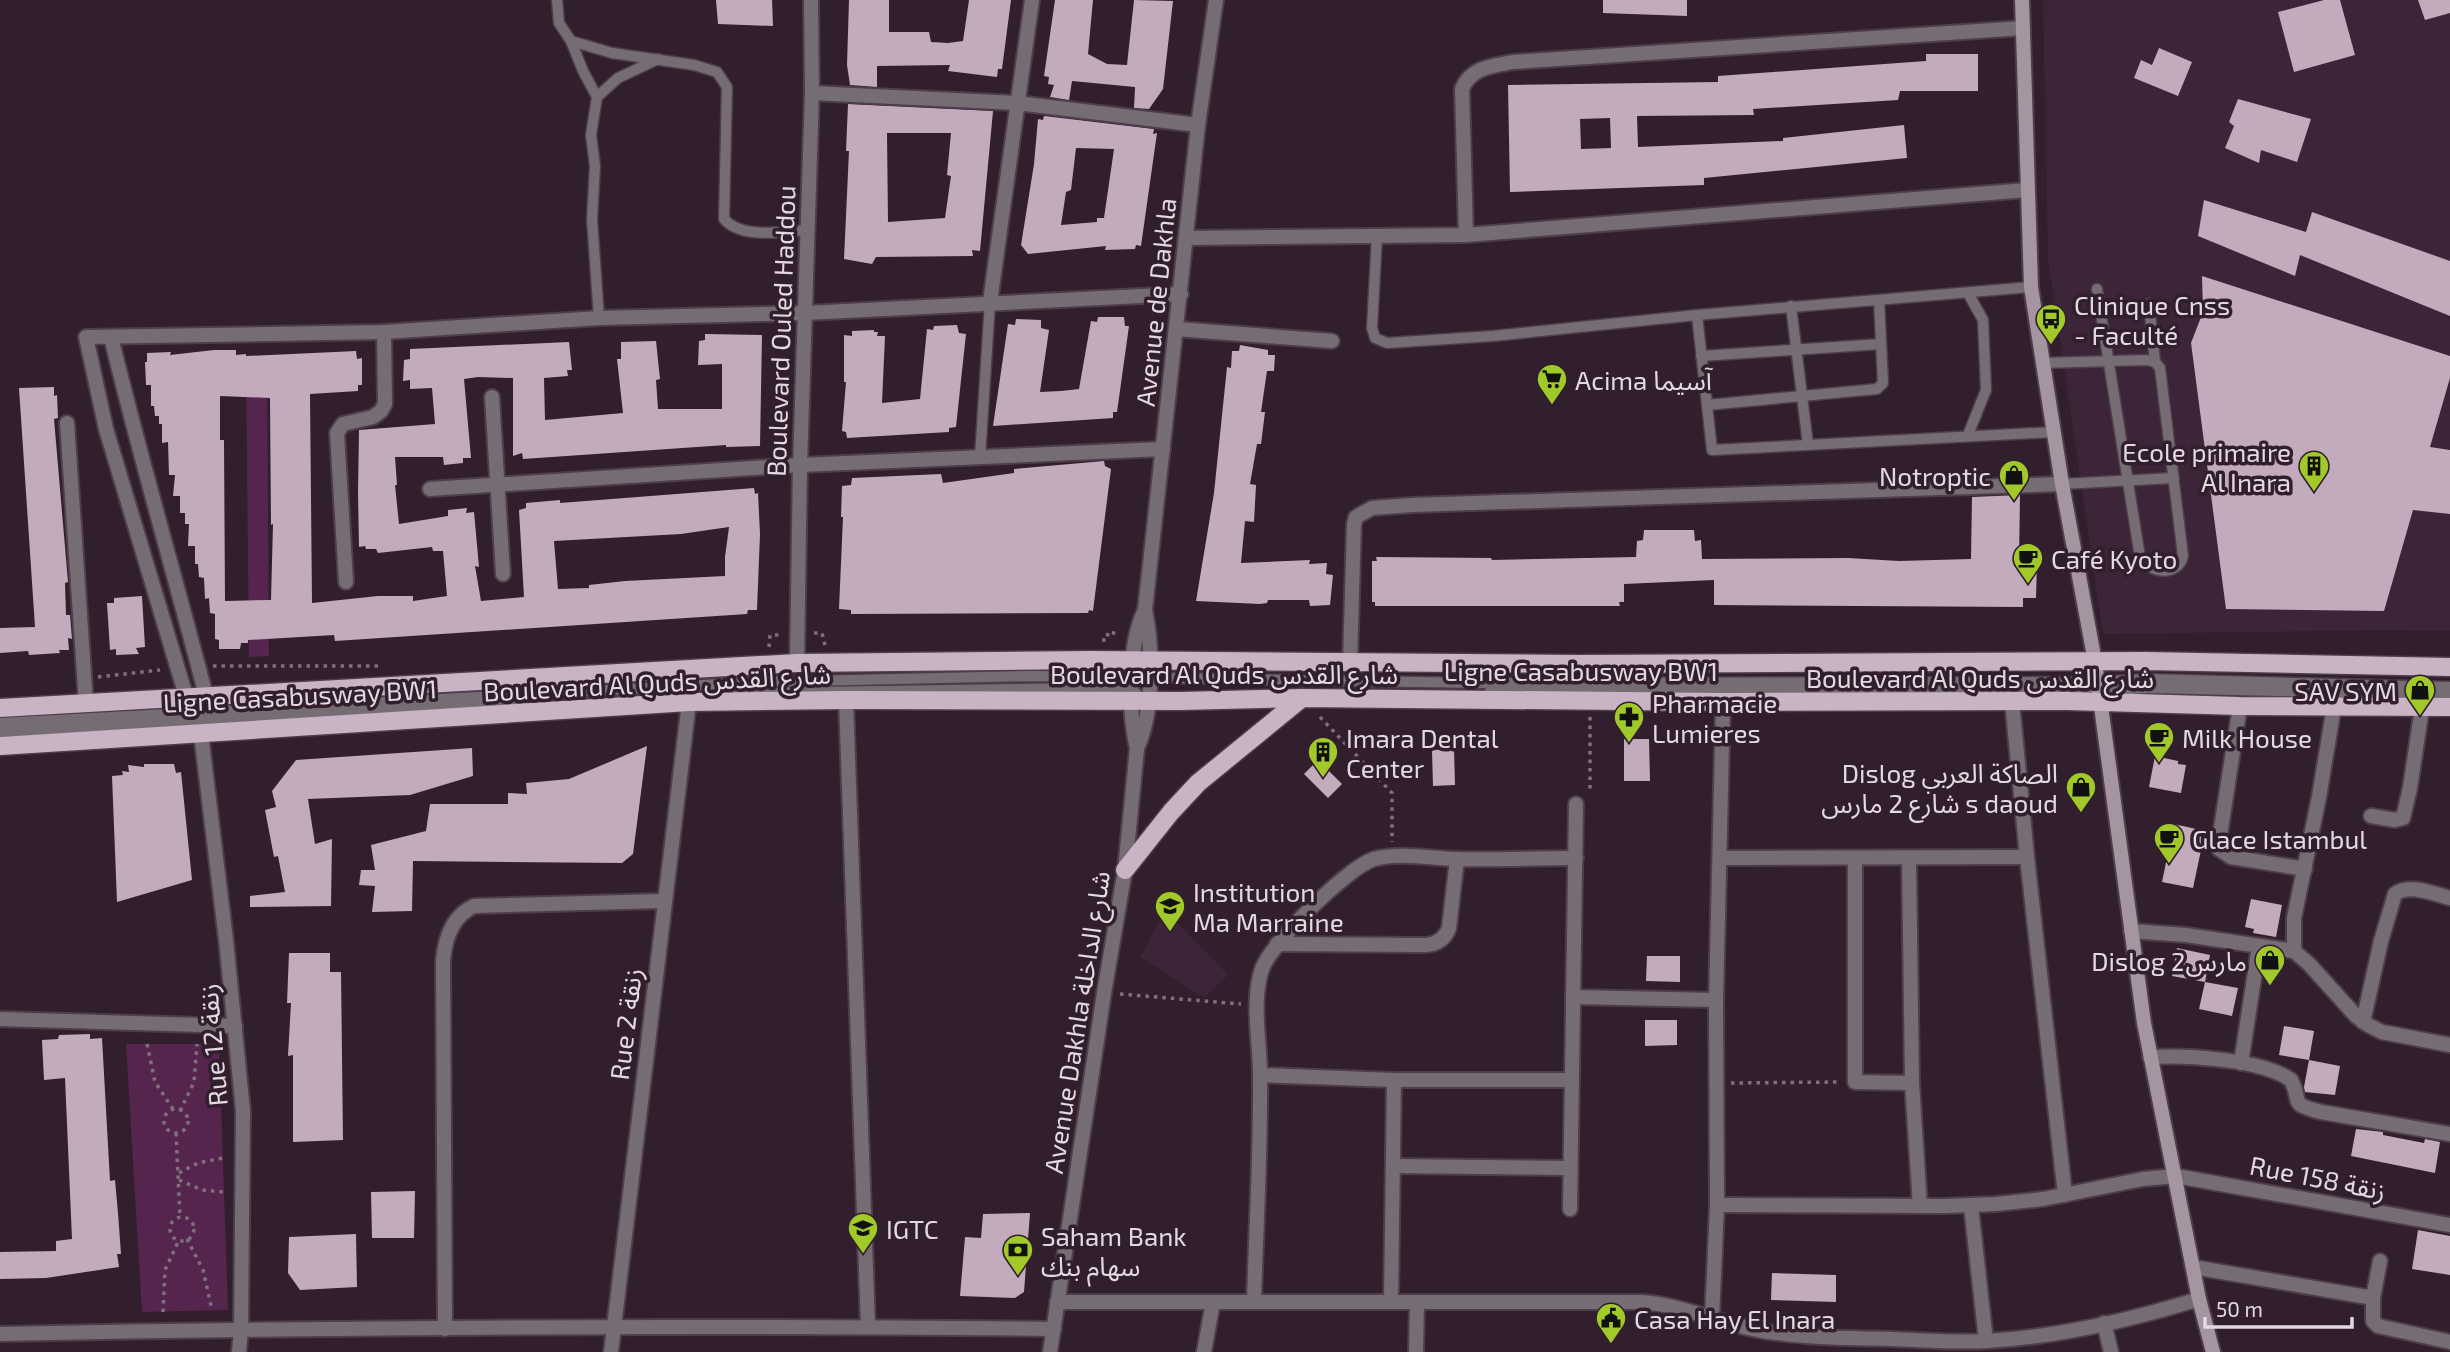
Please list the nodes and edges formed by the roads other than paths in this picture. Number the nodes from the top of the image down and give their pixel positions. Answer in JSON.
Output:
{"nodes":[{"id":1,"x":557,"y":0,"type":"edge"},
{"id":2,"x":811,"y":0,"type":"edge"},
{"id":3,"x":1032,"y":0,"type":"edge"},
{"id":4,"x":1216,"y":0,"type":"edge"},
{"id":5,"x":2022,"y":0,"type":"edge"},
{"id":6,"x":2022,"y":28,"type":"junction"},
{"id":7,"x":571,"y":41,"type":"junction"},
{"id":8,"x":657,"y":59,"type":"junction"},
{"id":9,"x":812,"y":93,"type":"junction"},
{"id":10,"x":597,"y":97,"type":"junction"},
{"id":11,"x":1017,"y":103,"type":"junction"},
{"id":12,"x":1198,"y":125,"type":"junction"},
{"id":13,"x":2027,"y":190,"type":"junction"},
{"id":14,"x":808,"y":230,"type":"junction"},
{"id":15,"x":1466,"y":234,"type":"junction"},
{"id":16,"x":1377,"y":236,"type":"junction"},
{"id":17,"x":1187,"y":238,"type":"junction"},
{"id":18,"x":2031,"y":287,"type":"junction"},
{"id":19,"x":2097,"y":289,"type":"dead end"},
{"id":20,"x":1968,"y":293,"type":"junction"},
{"id":21,"x":1181,"y":294,"type":"junction"},
{"id":22,"x":1879,"y":300,"type":"junction"},
{"id":23,"x":990,"y":302,"type":"junction"},
{"id":24,"x":2149,"y":304,"type":"dead end"},
{"id":25,"x":1791,"y":306,"type":"junction"},
{"id":26,"x":806,"y":313,"type":"junction"},
{"id":27,"x":1697,"y":315,"type":"junction"},
{"id":28,"x":599,"y":318,"type":"junction"},
{"id":29,"x":1177,"y":330,"type":"junction"},
{"id":30,"x":384,"y":332,"type":"junction"},
{"id":31,"x":111,"y":337,"type":"junction"},
{"id":32,"x":1332,"y":341,"type":"dead end"},
{"id":33,"x":1881,"y":344,"type":"junction"},
{"id":34,"x":1795,"y":350,"type":"junction"},
{"id":35,"x":1701,"y":356,"type":"junction"},
{"id":36,"x":2110,"y":362,"type":"junction"},
{"id":37,"x":2155,"y":362,"type":"junction"},
{"id":38,"x":2043,"y":363,"type":"junction"},
{"id":39,"x":1802,"y":396,"type":"junction"},
{"id":40,"x":492,"y":397,"type":"dead end"},
{"id":41,"x":1707,"y":405,"type":"junction"},
{"id":42,"x":66,"y":423,"type":"dead end"},
{"id":43,"x":2054,"y":432,"type":"junction"},
{"id":44,"x":1968,"y":435,"type":"junction"},
{"id":45,"x":1808,"y":445,"type":"junction"},
{"id":46,"x":1163,"y":449,"type":"junction"},
{"id":47,"x":980,"y":457,"type":"junction"},
{"id":48,"x":800,"y":465,"type":"junction"},
{"id":49,"x":2174,"y":478,"type":"junction"},
{"id":50,"x":2128,"y":482,"type":"junction"},
{"id":51,"x":2062,"y":484,"type":"junction"},
{"id":52,"x":498,"y":485,"type":"junction"},
{"id":53,"x":430,"y":489,"type":"dead end"},
{"id":54,"x":503,"y":574,"type":"dead end"},
{"id":55,"x":346,"y":582,"type":"dead end"},
{"id":56,"x":2095,"y":662,"type":"junction"},
{"id":57,"x":797,"y":663,"type":"junction"},
{"id":58,"x":1350,"y":663,"type":"junction"},
{"id":59,"x":2450,"y":667,"type":"edge"},
{"id":60,"x":1141,"y":669,"type":"junction"},
{"id":61,"x":2450,"y":687,"type":"edge"},
{"id":62,"x":2099,"y":692,"type":"junction"},
{"id":63,"x":2450,"y":695,"type":"edge"},
{"id":64,"x":186,"y":696,"type":"junction"},
{"id":65,"x":1140,"y":697,"type":"junction"},
{"id":66,"x":1302,"y":698,"type":"junction"},
{"id":67,"x":846,"y":700,"type":"junction"},
{"id":68,"x":2012,"y":701,"type":"junction"},
{"id":69,"x":689,"y":702,"type":"junction"},
{"id":70,"x":1723,"y":702,"type":"junction"},
{"id":71,"x":86,"y":703,"type":"junction"},
{"id":72,"x":2240,"y":706,"type":"junction"},
{"id":73,"x":2334,"y":707,"type":"junction"},
{"id":74,"x":2450,"y":707,"type":"edge"},
{"id":75,"x":0,"y":708,"type":"edge"},
{"id":76,"x":2422,"y":708,"type":"junction"},
{"id":77,"x":201,"y":717,"type":"junction"},
{"id":78,"x":0,"y":723,"type":"edge"},
{"id":79,"x":0,"y":732,"type":"edge"},
{"id":80,"x":0,"y":746,"type":"edge"},
{"id":81,"x":1576,"y":804,"type":"road end"},
{"id":82,"x":2371,"y":816,"type":"dead end"},
{"id":83,"x":2026,"y":857,"type":"junction"},
{"id":84,"x":1576,"y":858,"type":"junction"},
{"id":85,"x":1721,"y":858,"type":"junction"},
{"id":86,"x":1856,"y":858,"type":"junction"},
{"id":87,"x":1909,"y":858,"type":"junction"},
{"id":88,"x":1457,"y":859,"type":"junction"},
{"id":89,"x":2305,"y":869,"type":"junction"},
{"id":90,"x":1125,"y":870,"type":"junction"},
{"id":91,"x":2450,"y":898,"type":"edge"},
{"id":92,"x":664,"y":901,"type":"junction"},
{"id":93,"x":2131,"y":931,"type":"junction"},
{"id":94,"x":1278,"y":944,"type":"junction"},
{"id":95,"x":2259,"y":946,"type":"junction"},
{"id":96,"x":2294,"y":951,"type":"junction"},
{"id":97,"x":1573,"y":997,"type":"junction"},
{"id":98,"x":1716,"y":1000,"type":"junction"},
{"id":99,"x":0,"y":1019,"type":"edge"},
{"id":100,"x":2363,"y":1022,"type":"junction"},
{"id":101,"x":235,"y":1026,"type":"junction"},
{"id":102,"x":2450,"y":1045,"type":"edge"},
{"id":103,"x":2150,"y":1056,"type":"junction"},
{"id":104,"x":2241,"y":1063,"type":"junction"},
{"id":105,"x":1260,"y":1075,"type":"junction"},
{"id":106,"x":1394,"y":1080,"type":"junction"},
{"id":107,"x":1571,"y":1080,"type":"junction"},
{"id":108,"x":1912,"y":1083,"type":"junction"},
{"id":109,"x":2450,"y":1134,"type":"edge"},
{"id":110,"x":1393,"y":1166,"type":"junction"},
{"id":111,"x":1570,"y":1168,"type":"junction"},
{"id":112,"x":2176,"y":1176,"type":"junction"},
{"id":113,"x":2065,"y":1195,"type":"junction"},
{"id":114,"x":1717,"y":1205,"type":"junction"},
{"id":115,"x":1920,"y":1206,"type":"junction"},
{"id":116,"x":1971,"y":1206,"type":"junction"},
{"id":117,"x":1570,"y":1209,"type":"dead end"},
{"id":118,"x":2450,"y":1226,"type":"edge"},
{"id":119,"x":2379,"y":1261,"type":"dead end"},
{"id":120,"x":2193,"y":1266,"type":"junction"},
{"id":121,"x":2199,"y":1298,"type":"junction"},
{"id":122,"x":2373,"y":1298,"type":"junction"},
{"id":123,"x":1391,"y":1301,"type":"junction"},
{"id":124,"x":1057,"y":1302,"type":"junction"},
{"id":125,"x":1213,"y":1302,"type":"junction"},
{"id":126,"x":1254,"y":1302,"type":"junction"},
{"id":127,"x":1417,"y":1302,"type":"junction"},
{"id":128,"x":1712,"y":1318,"type":"junction"},
{"id":129,"x":2104,"y":1323,"type":"junction"},
{"id":130,"x":868,"y":1327,"type":"junction"},
{"id":131,"x":241,"y":1329,"type":"junction"},
{"id":132,"x":444,"y":1329,"type":"junction"},
{"id":133,"x":614,"y":1329,"type":"junction"},
{"id":134,"x":1054,"y":1329,"type":"junction"},
{"id":135,"x":0,"y":1334,"type":"edge"},
{"id":136,"x":1986,"y":1341,"type":"junction"},
{"id":137,"x":2450,"y":1342,"type":"edge"},
{"id":138,"x":1850,"y":1345,"type":"edge"},
{"id":139,"x":1970,"y":1347,"type":"edge"},
{"id":140,"x":239,"y":1352,"type":"edge"},
{"id":141,"x":611,"y":1352,"type":"edge"},
{"id":142,"x":1050,"y":1352,"type":"edge"},
{"id":143,"x":1204,"y":1352,"type":"edge"},
{"id":144,"x":1416,"y":1352,"type":"edge"},
{"id":145,"x":2111,"y":1352,"type":"edge"},
{"id":146,"x":2213,"y":1352,"type":"edge"}],
"edges":[{"from":1,"to":7,"type":"lane"},
{"from":2,"to":9,"type":"street","name":"Boulevard Ouled Haddou"},
{"from":3,"to":11,"type":"street"},
{"from":4,"to":12,"type":"street","name":"Avenue de Dakhla"},
{"from":5,"to":6,"type":"main road"},
{"from":6,"to":13,"type":"main road"},
{"from":6,"to":15,"type":"street"},
{"from":7,"to":8,"type":"lane"},
{"from":7,"to":10,"type":"lane"},
{"from":8,"to":10,"type":"lane"},
{"from":8,"to":14,"type":"lane"},
{"from":9,"to":11,"type":"street"},
{"from":9,"to":14,"type":"street","name":"Boulevard Ouled Haddou"},
{"from":10,"to":28,"type":"lane"},
{"from":11,"to":12,"type":"street"},
{"from":11,"to":23,"type":"street"},
{"from":12,"to":17,"type":"street","name":"Avenue de Dakhla"},
{"from":13,"to":15,"type":"street"},
{"from":13,"to":18,"type":"main road"},
{"from":14,"to":26,"type":"street","name":"Boulevard Ouled Haddou"},
{"from":15,"to":16,"type":"street"},
{"from":16,"to":17,"type":"street"},
{"from":16,"to":27,"type":"lane"},
{"from":17,"to":21,"type":"street","name":"Avenue de Dakhla"},
{"from":18,"to":20,"type":"lane"},
{"from":18,"to":38,"type":"main road"},
{"from":19,"to":36,"type":"lane"},
{"from":20,"to":22,"type":"lane"},
{"from":20,"to":44,"type":"lane"},
{"from":21,"to":23,"type":"street"},
{"from":21,"to":29,"type":"street","name":"Avenue de Dakhla"},
{"from":22,"to":25,"type":"lane"},
{"from":22,"to":33,"type":"lane"},
{"from":23,"to":26,"type":"street"},
{"from":23,"to":47,"type":"lane"},
{"from":24,"to":37,"type":"lane"},
{"from":25,"to":27,"type":"lane"},
{"from":25,"to":34,"type":"lane"},
{"from":26,"to":28,"type":"street"},
{"from":26,"to":48,"type":"street","name":"Boulevard Ouled Haddou"},
{"from":27,"to":35,"type":"lane"},
{"from":28,"to":30,"type":"street"},
{"from":29,"to":32,"type":"street"},
{"from":29,"to":46,"type":"street","name":"Avenue de Dakhla"},
{"from":30,"to":31,"type":"street"},
{"from":30,"to":55,"type":"street"},
{"from":31,"to":64,"type":"street"},
{"from":31,"to":77,"type":"street","name":"Rue 12 زنقة"},
{"from":33,"to":34,"type":"lane"},
{"from":33,"to":39,"type":"lane"},
{"from":34,"to":35,"type":"lane"},
{"from":34,"to":39,"type":"lane"},
{"from":35,"to":41,"type":"lane"},
{"from":36,"to":37,"type":"lane"},
{"from":36,"to":38,"type":"lane"},
{"from":36,"to":50,"type":"lane"},
{"from":37,"to":49,"type":"lane"},
{"from":38,"to":43,"type":"main road"},
{"from":39,"to":41,"type":"lane"},
{"from":39,"to":45,"type":"lane"},
{"from":40,"to":52,"type":"street"},
{"from":41,"to":45,"type":"lane"},
{"from":42,"to":71,"type":"street"},
{"from":43,"to":44,"type":"lane"},
{"from":43,"to":51,"type":"main road"},
{"from":44,"to":45,"type":"lane"},
{"from":46,"to":47,"type":"street"},
{"from":46,"to":60,"type":"street","name":"Avenue de Dakhla"},
{"from":47,"to":48,"type":"street"},
{"from":48,"to":52,"type":"street"},
{"from":48,"to":57,"type":"street","name":"Boulevard Ouled Haddou"},
{"from":49,"to":50,"type":"lane"},
{"from":49,"to":50,"type":"lane"},
{"from":50,"to":51,"type":"lane"},
{"from":51,"to":56,"type":"main road"},
{"from":51,"to":58,"type":"street"},
{"from":52,"to":53,"type":"street"},
{"from":52,"to":54,"type":"street"},
{"from":56,"to":58,"type":"main road","name":"Boulevard Al Quds شارع القدس"},
{"from":56,"to":59,"type":"main road","name":"Boulevard Al Quds شارع القدس"},
{"from":56,"to":62,"type":"main road"},
{"from":57,"to":60,"type":"main road","name":"Boulevard Al Quds شارع القدس"},
{"from":57,"to":77,"type":"main road","name":"Boulevard Al Quds شارع القدس"},
{"from":58,"to":60,"type":"main road","name":"Boulevard Al Quds شارع القدس"},
{"from":60,"to":62,"type":"lane","name":"Ligne Casabusway BW1"},
{"from":60,"to":65,"type":"street","name":"Avenue de Dakhla"},
{"from":60,"to":77,"type":"lane","name":"Ligne Casabusway BW1"},
{"from":61,"to":62,"type":"lane","name":"Ligne Casabusway BW1"},
{"from":62,"to":63,"type":"lane","name":"Ligne Casabusway BW1"},
{"from":62,"to":65,"type":"lane","name":"Ligne Casabusway BW1"},
{"from":62,"to":68,"type":"main road","name":"Boulevard Al Quds شارع القدس"},
{"from":62,"to":72,"type":"main road","name":"Boulevard Al Quds شارع القدس"},
{"from":62,"to":93,"type":"main road"},
{"from":64,"to":71,"type":"main road","name":"Boulevard Al Quds شارع القدس"},
{"from":64,"to":77,"type":"main road","name":"Boulevard Al Quds شارع القدس"},
{"from":65,"to":66,"type":"main road","name":"Boulevard Al Quds شارع القدس"},
{"from":65,"to":67,"type":"main road","name":"Boulevard Al Quds شارع القدس"},
{"from":65,"to":77,"type":"lane","name":"Ligne Casabusway BW1"},
{"from":65,"to":90,"type":"street","name":"Avenue Dakhla شارع الداخلة"},
{"from":66,"to":70,"type":"main road","name":"Boulevard Al Quds شارع القدس"},
{"from":66,"to":90,"type":"main road"},
{"from":67,"to":69,"type":"main road","name":"Boulevard Al Quds شارع القدس"},
{"from":67,"to":130,"type":"street"},
{"from":68,"to":70,"type":"main road","name":"Boulevard Al Quds شارع القدس"},
{"from":68,"to":83,"type":"street"},
{"from":69,"to":77,"type":"main road","name":"Boulevard Al Quds شارع القدس"},
{"from":69,"to":92,"type":"street","name":"Rue 2 زنقة"},
{"from":70,"to":85,"type":"street"},
{"from":71,"to":75,"type":"main road","name":"Boulevard Al Quds شارع القدس"},
{"from":72,"to":73,"type":"main road","name":"Boulevard Al Quds شارع القدس"},
{"from":72,"to":89,"type":"street"},
{"from":73,"to":76,"type":"main road","name":"Boulevard Al Quds شارع القدس"},
{"from":73,"to":89,"type":"street"},
{"from":74,"to":76,"type":"main road","name":"Boulevard Al Quds شارع القدس"},
{"from":76,"to":82,"type":"street"},
{"from":77,"to":78,"type":"lane","name":"Ligne Casabusway BW1"},
{"from":77,"to":79,"type":"lane","name":"Ligne Casabusway BW1"},
{"from":77,"to":80,"type":"main road","name":"Boulevard Al Quds شارع القدس"},
{"from":77,"to":101,"type":"street","name":"Rue 12 زنقة"},
{"from":81,"to":84,"type":"street"},
{"from":83,"to":87,"type":"street"},
{"from":83,"to":113,"type":"street"},
{"from":84,"to":88,"type":"street"},
{"from":84,"to":97,"type":"street"},
{"from":85,"to":86,"type":"street"},
{"from":85,"to":98,"type":"street"},
{"from":86,"to":87,"type":"street"},
{"from":86,"to":108,"type":"street"},
{"from":87,"to":108,"type":"street"},
{"from":88,"to":94,"type":"street"},
{"from":88,"to":94,"type":"street"},
{"from":89,"to":96,"type":"street"},
{"from":90,"to":124,"type":"street","name":"Avenue Dakhla شارع الداخلة"},
{"from":91,"to":100,"type":"street"},
{"from":92,"to":132,"type":"street"},
{"from":92,"to":133,"type":"street","name":"Rue 2 زنقة"},
{"from":93,"to":95,"type":"street"},
{"from":93,"to":103,"type":"main road"},
{"from":94,"to":105,"type":"street"},
{"from":95,"to":96,"type":"street"},
{"from":95,"to":104,"type":"street"},
{"from":96,"to":100,"type":"street"},
{"from":97,"to":98,"type":"street"},
{"from":97,"to":107,"type":"street"},
{"from":98,"to":114,"type":"street"},
{"from":99,"to":101,"type":"street"},
{"from":100,"to":102,"type":"street"},
{"from":101,"to":131,"type":"street","name":"Rue 12 زنقة"},
{"from":103,"to":104,"type":"street"},
{"from":103,"to":112,"type":"main road"},
{"from":104,"to":109,"type":"street"},
{"from":105,"to":106,"type":"street"},
{"from":105,"to":126,"type":"street"},
{"from":106,"to":107,"type":"street"},
{"from":106,"to":110,"type":"street"},
{"from":107,"to":111,"type":"street"},
{"from":108,"to":115,"type":"street"},
{"from":110,"to":111,"type":"street"},
{"from":110,"to":123,"type":"street"},
{"from":111,"to":117,"type":"street"},
{"from":112,"to":113,"type":"street","name":"Rue 158 زنقة"},
{"from":112,"to":118,"type":"street","name":"Rue 158 زنقة"},
{"from":112,"to":120,"type":"main road"},
{"from":113,"to":116,"type":"street","name":"Rue 158 زنقة"},
{"from":114,"to":115,"type":"street","name":"Rue 158 زنقة"},
{"from":114,"to":128,"type":"street"},
{"from":115,"to":116,"type":"street","name":"Rue 158 زنقة"},
{"from":116,"to":136,"type":"street"},
{"from":119,"to":122,"type":"street"},
{"from":120,"to":121,"type":"main road"},
{"from":120,"to":122,"type":"street"},
{"from":121,"to":129,"type":"street"},
{"from":121,"to":146,"type":"main road"},
{"from":122,"to":137,"type":"street"},
{"from":123,"to":126,"type":"street"},
{"from":123,"to":127,"type":"street"},
{"from":124,"to":125,"type":"street"},
{"from":124,"to":134,"type":"street","name":"Avenue Dakhla شارع الداخلة"},
{"from":125,"to":126,"type":"street"},
{"from":125,"to":143,"type":"street"},
{"from":127,"to":128,"type":"street"},
{"from":127,"to":144,"type":"street"},
{"from":128,"to":138,"type":"street"},
{"from":129,"to":136,"type":"street"},
{"from":129,"to":145,"type":"street"},
{"from":130,"to":133,"type":"street"},
{"from":130,"to":134,"type":"street"},
{"from":131,"to":132,"type":"street"},
{"from":131,"to":135,"type":"street"},
{"from":131,"to":140,"type":"street","name":"Rue 12 زنقة"},
{"from":132,"to":133,"type":"street"},
{"from":133,"to":141,"type":"street","name":"Rue 2 زنقة"},
{"from":134,"to":142,"type":"street","name":"Avenue Dakhla شارع الداخلة"},
{"from":136,"to":139,"type":"street"},
{"from":138,"to":139,"type":"street"}]}
